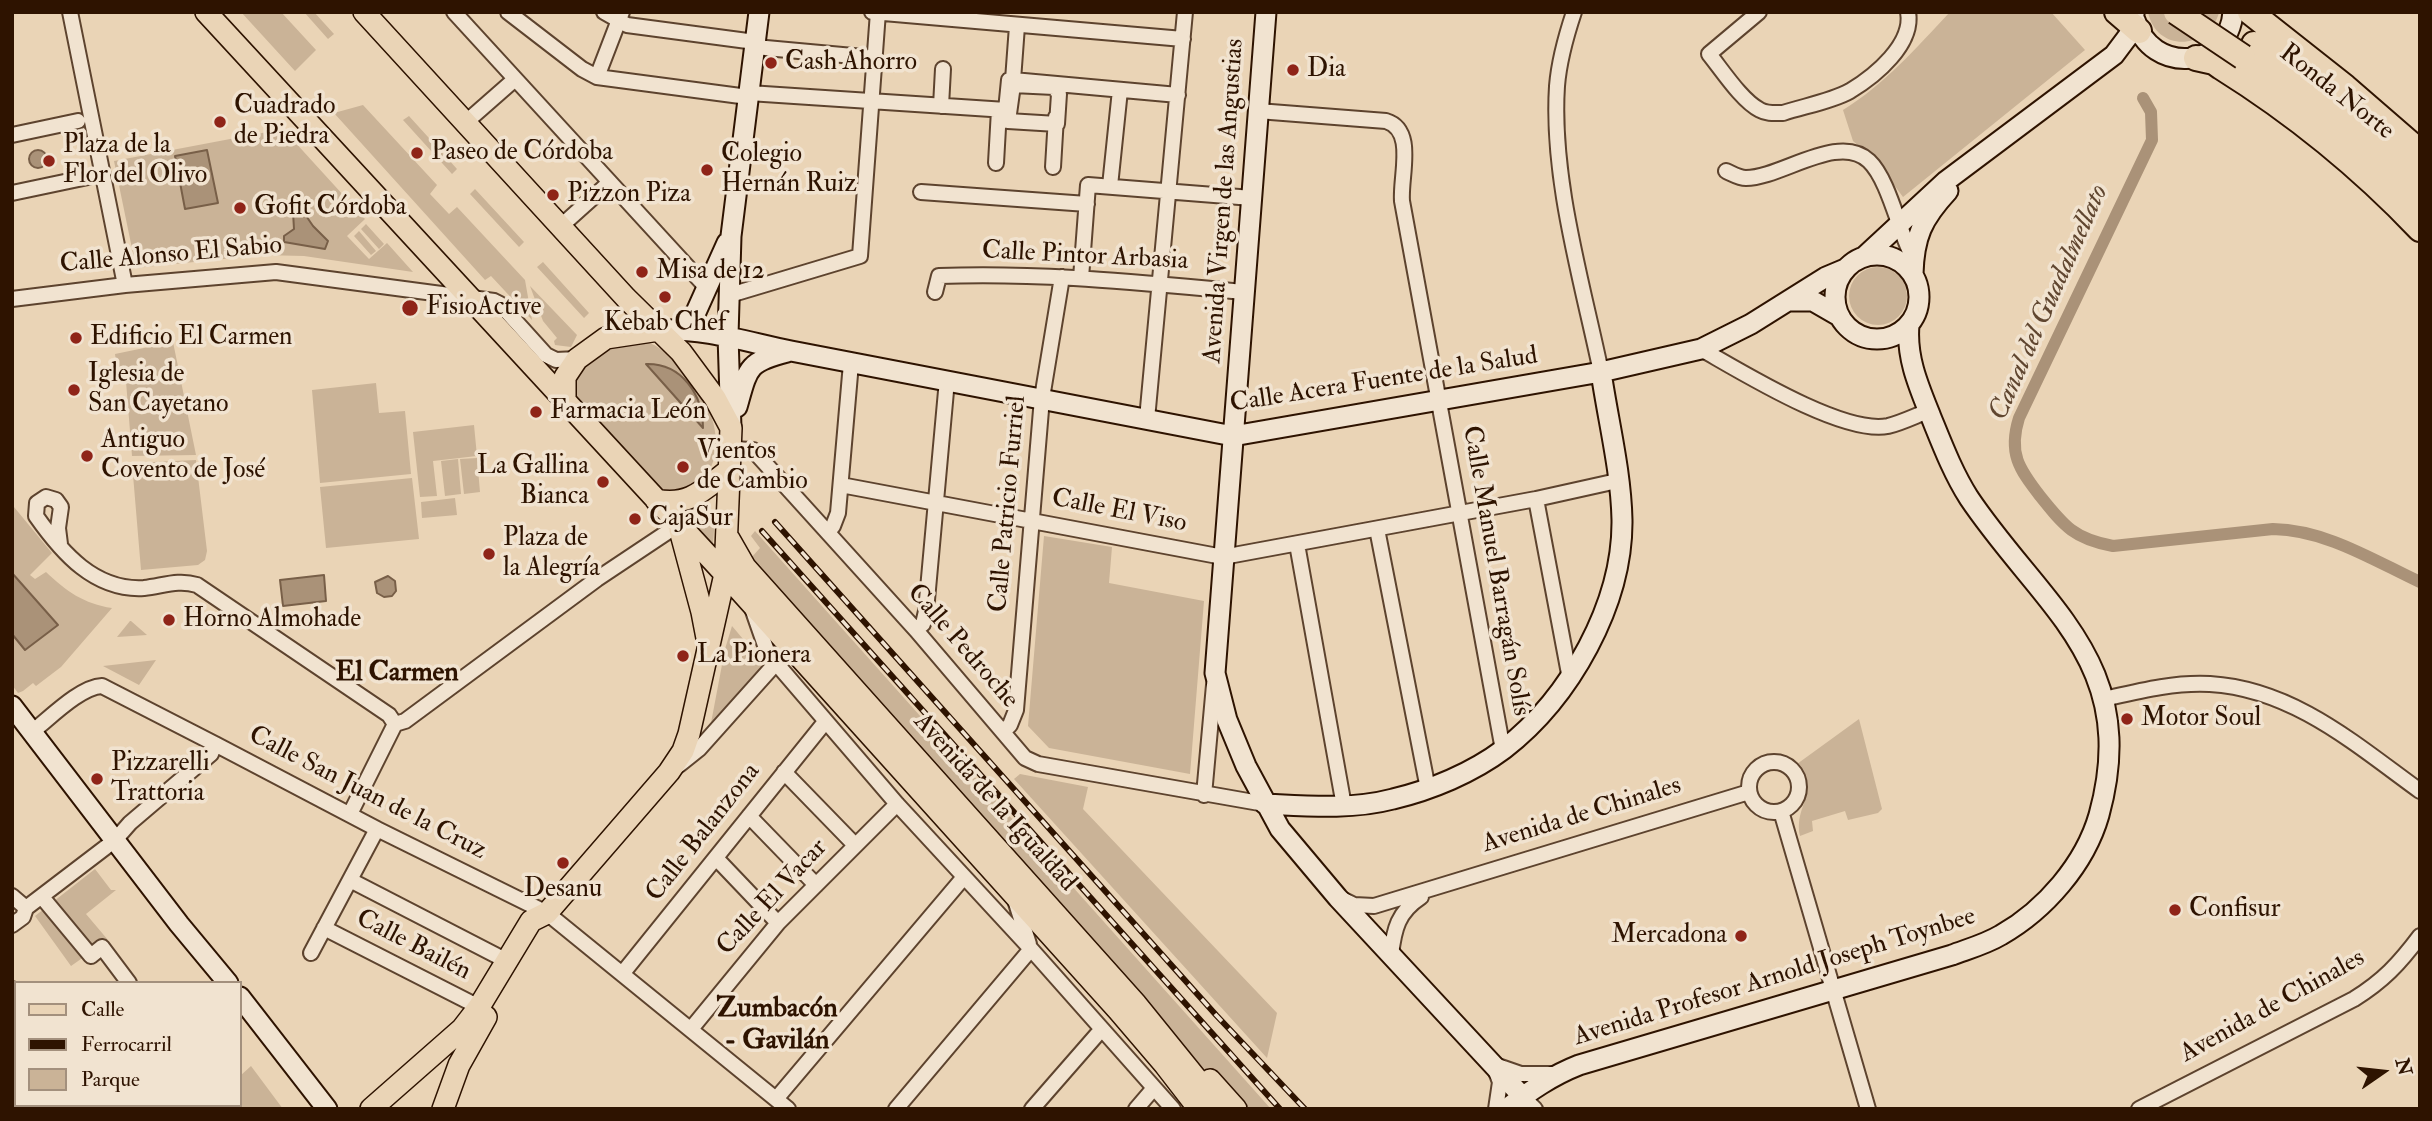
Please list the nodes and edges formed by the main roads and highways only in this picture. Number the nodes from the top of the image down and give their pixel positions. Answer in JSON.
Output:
{"nodes":[{"id":1,"x":206,"y":12,"type":"edge"},
{"id":2,"x":759,"y":12,"type":"edge"},
{"id":3,"x":1266,"y":12,"type":"edge"},
{"id":4,"x":2176,"y":12,"type":"edge"},
{"id":5,"x":2233,"y":12,"type":"edge"},
{"id":6,"x":2250,"y":12,"type":"edge"},
{"id":7,"x":371,"y":15,"type":"edge"},
{"id":8,"x":2131,"y":19,"type":"edge"},
{"id":9,"x":2248,"y":50,"type":"junction"},
{"id":10,"x":2157,"y":51,"type":"junction"},
{"id":11,"x":2196,"y":58,"type":"junction"},
{"id":12,"x":2105,"y":62,"type":"junction"},
{"id":13,"x":2420,"y":152,"type":"edge"},
{"id":14,"x":1980,"y":156,"type":"junction"},
{"id":15,"x":2420,"y":176,"type":"edge"},
{"id":16,"x":2420,"y":202,"type":"edge"},
{"id":17,"x":2420,"y":229,"type":"edge"},
{"id":18,"x":731,"y":236,"type":"junction"},
{"id":19,"x":1865,"y":256,"type":"junction"},
{"id":20,"x":1913,"y":266,"type":"junction"},
{"id":21,"x":1845,"y":269,"type":"junction"},
{"id":22,"x":1790,"y":301,"type":"junction"},
{"id":23,"x":1839,"y":317,"type":"junction"},
{"id":24,"x":1909,"y":325,"type":"junction"},
{"id":25,"x":684,"y":329,"type":"junction"},
{"id":26,"x":659,"y":330,"type":"junction"},
{"id":27,"x":729,"y":336,"type":"junction"},
{"id":28,"x":1879,"y":340,"type":"junction"},
{"id":29,"x":791,"y":351,"type":"junction"},
{"id":30,"x":1601,"y":372,"type":"junction"},
{"id":31,"x":1915,"y":376,"type":"junction"},
{"id":32,"x":565,"y":400,"type":"junction"},
{"id":33,"x":731,"y":428,"type":"junction"},
{"id":34,"x":1233,"y":436,"type":"junction"},
{"id":35,"x":729,"y":460,"type":"junction"},
{"id":36,"x":656,"y":500,"type":"junction"},
{"id":37,"x":678,"y":526,"type":"junction"},
{"id":38,"x":728,"y":537,"type":"junction"},
{"id":39,"x":724,"y":574,"type":"junction"},
{"id":40,"x":708,"y":643,"type":"junction"},
{"id":41,"x":12,"y":706,"type":"edge"},
{"id":42,"x":12,"y":724,"type":"edge"},
{"id":43,"x":1265,"y":804,"type":"junction"},
{"id":44,"x":111,"y":843,"type":"junction"},
{"id":45,"x":547,"y":913,"type":"junction"},
{"id":46,"x":213,"y":981,"type":"edge"},
{"id":47,"x":226,"y":981,"type":"edge"},
{"id":48,"x":242,"y":1000,"type":"edge"},
{"id":49,"x":1136,"y":1004,"type":"junction"},
{"id":50,"x":242,"y":1018,"type":"edge"},
{"id":51,"x":1529,"y":1102,"type":"edge"},
{"id":52,"x":312,"y":1109,"type":"edge"},
{"id":53,"x":327,"y":1109,"type":"edge"},
{"id":54,"x":371,"y":1109,"type":"edge"},
{"id":55,"x":443,"y":1109,"type":"edge"},
{"id":56,"x":1199,"y":1109,"type":"edge"},
{"id":57,"x":1216,"y":1109,"type":"edge"},
{"id":58,"x":1236,"y":1109,"type":"edge"},
{"id":59,"x":1506,"y":1109,"type":"edge"}],
"edges":[{"from":1,"to":32,"type":"main road"},
{"from":2,"to":18,"type":"main road"},
{"from":3,"to":34,"type":"main road","name":"Avenida Virgen de las Angustias"},
{"from":4,"to":9,"type":"highway","name":"Ronda Norte","bridge":true},
{"from":5,"to":11,"type":"main road"},
{"from":6,"to":13,"type":"highway"},
{"from":7,"to":26,"type":"main road"},
{"from":8,"to":10,"type":"main road"},
{"from":8,"to":12,"type":"main road"},
{"from":9,"to":15,"type":"highway","name":"Ronda Norte"},
{"from":9,"to":16,"type":"highway","name":"Ronda Norte"},
{"from":10,"to":11,"type":"main road"},
{"from":10,"to":12,"type":"main road"},
{"from":11,"to":17,"type":"highway"},
{"from":12,"to":14,"type":"main road"},
{"from":14,"to":19,"type":"main road"},
{"from":14,"to":20,"type":"main road"},
{"from":18,"to":25,"type":"main road"},
{"from":18,"to":27,"type":"main road"},
{"from":19,"to":20,"type":"main road"},
{"from":19,"to":21,"type":"main road"},
{"from":20,"to":24,"type":"main road"},
{"from":21,"to":22,"type":"main road","name":"Calle Acera Fuente de la Salud"},
{"from":21,"to":23,"type":"main road"},
{"from":22,"to":23,"type":"main road"},
{"from":22,"to":30,"type":"main road","name":"Calle Acera Fuente de la Salud"},
{"from":23,"to":28,"type":"main road"},
{"from":24,"to":28,"type":"main road"},
{"from":24,"to":31,"type":"main road","name":"Avenida Profesor Arnold Joseph Toynbee"},
{"from":25,"to":26,"type":"main road","name":"Calle Acera Fuente de la Salud"},
{"from":25,"to":27,"type":"main road","name":"Calle Acera Fuente de la Salud"},
{"from":26,"to":32,"type":"main road"},
{"from":26,"to":33,"type":"main road"},
{"from":27,"to":29,"type":"main road","name":"Calle Acera Fuente de la Salud"},
{"from":27,"to":33,"type":"main road"},
{"from":28,"to":31,"type":"main road","name":"Avenida Profesor Arnold Joseph Toynbee"},
{"from":29,"to":33,"type":"main road"},
{"from":29,"to":34,"type":"main road","name":"Calle Acera Fuente de la Salud"},
{"from":30,"to":34,"type":"main road","name":"Calle Acera Fuente de la Salud"},
{"from":30,"to":43,"type":"main road"},
{"from":31,"to":51,"type":"main road","name":"Avenida Profesor Arnold Joseph Toynbee"},
{"from":32,"to":36,"type":"main road"},
{"from":33,"to":35,"type":"main road"},
{"from":34,"to":43,"type":"main road","name":"Avenida Virgen de las Angustias"},
{"from":35,"to":36,"type":"main road"},
{"from":35,"to":38,"type":"main road"},
{"from":36,"to":37,"type":"main road"},
{"from":37,"to":39,"type":"main road","name":"Avenida de la Igualdad"},
{"from":37,"to":40,"type":"main road"},
{"from":38,"to":39,"type":"main road"},
{"from":38,"to":49,"type":"main road","name":"Avenida de la Igualdad"},
{"from":39,"to":40,"type":"main road"},
{"from":39,"to":56,"type":"main road","name":"Avenida de la Igualdad"},
{"from":40,"to":45,"type":"main road"},
{"from":41,"to":44,"type":"main road"},
{"from":42,"to":44,"type":"main road"},
{"from":43,"to":51,"type":"main road","name":"Avenida Virgen de las Angustias"},
{"from":44,"to":46,"type":"main road"},
{"from":44,"to":47,"type":"main road"},
{"from":45,"to":54,"type":"main road"},
{"from":45,"to":55,"type":"main road"},
{"from":48,"to":53,"type":"main road"},
{"from":49,"to":57,"type":"main road","name":"Avenida de la Igualdad"},
{"from":49,"to":58,"type":"main road"},
{"from":50,"to":52,"type":"main road"},
{"from":51,"to":59,"type":"main road","name":"Avenida Profesor Arnold Joseph Toynbee"}]}
